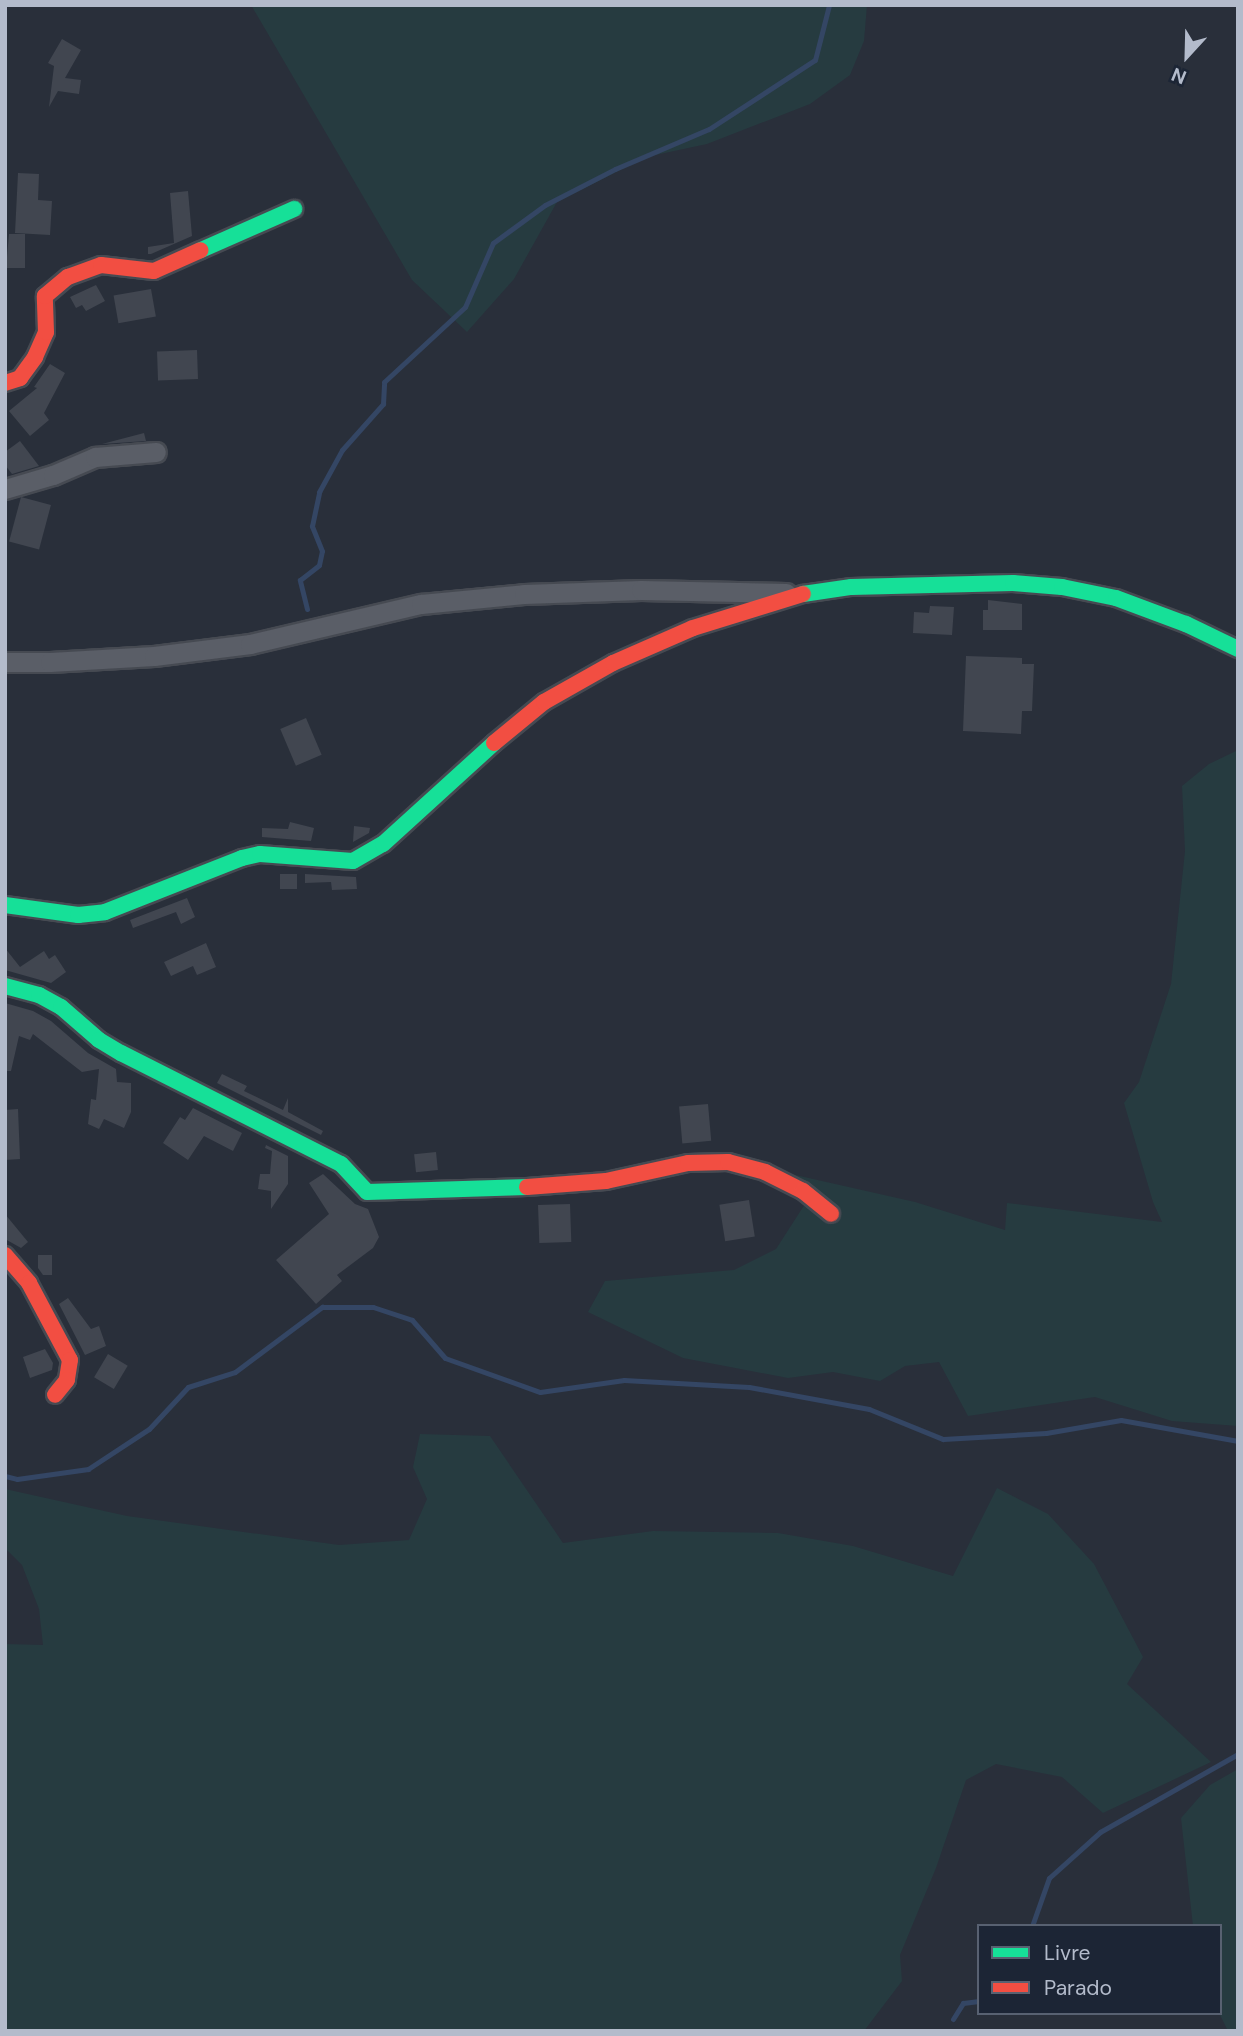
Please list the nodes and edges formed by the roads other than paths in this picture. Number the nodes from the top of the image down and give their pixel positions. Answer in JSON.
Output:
{"nodes":[{"id":1,"x":293,"y":209,"type":"dead end"},
{"id":2,"x":5,"y":383,"type":"edge"},
{"id":3,"x":156,"y":452,"type":"dead end"},
{"id":4,"x":5,"y":489,"type":"edge"},
{"id":5,"x":800,"y":594,"type":"junction"},
{"id":6,"x":1238,"y":649,"type":"edge"},
{"id":7,"x":5,"y":662,"type":"edge"},
{"id":8,"x":5,"y":905,"type":"edge"},
{"id":9,"x":5,"y":986,"type":"edge"},
{"id":10,"x":831,"y":1214,"type":"dead end"},
{"id":11,"x":5,"y":1255,"type":"edge"},
{"id":12,"x":55,"y":1395,"type":"dead end"}],
"edges":[{"from":1,"to":2,"type":"street"},
{"from":3,"to":4,"type":"street"},
{"from":5,"to":6,"type":"street"},
{"from":5,"to":7,"type":"street"},
{"from":5,"to":8,"type":"street"},
{"from":9,"to":10,"type":"street"},
{"from":11,"to":12,"type":"street"}]}
